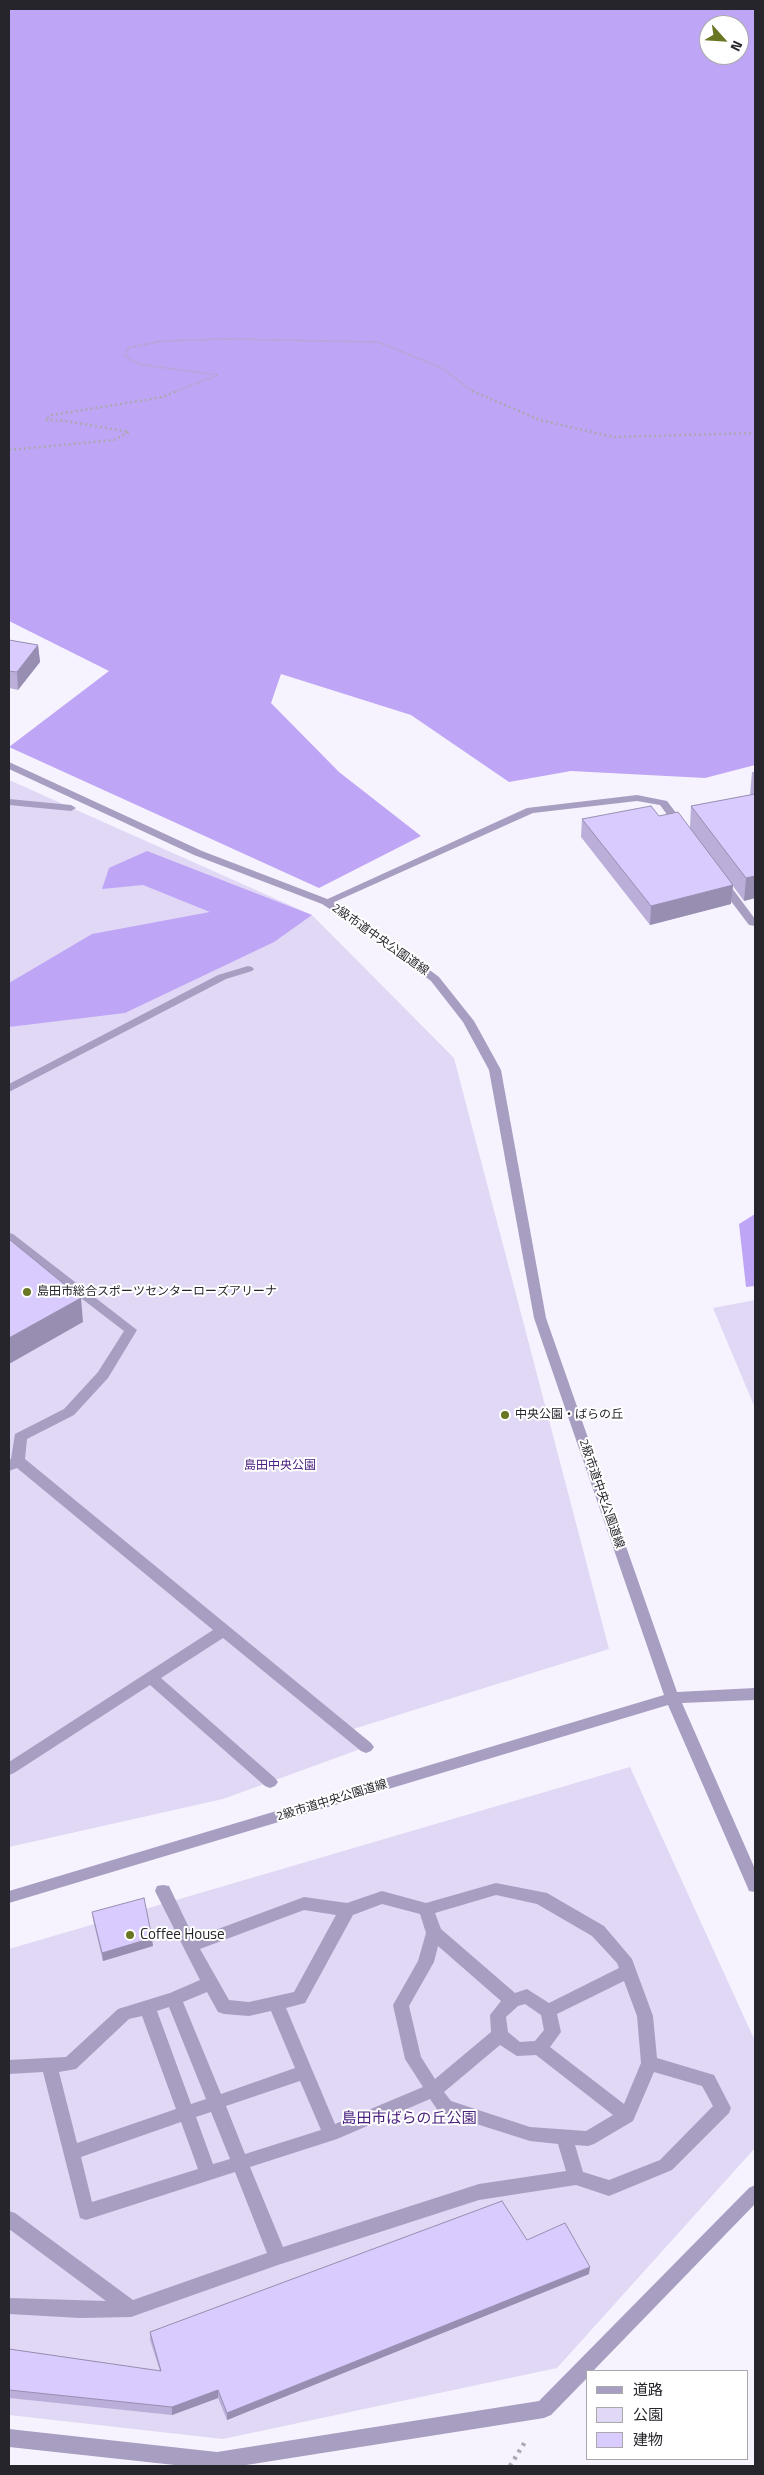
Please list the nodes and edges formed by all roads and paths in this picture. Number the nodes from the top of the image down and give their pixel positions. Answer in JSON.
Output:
{"nodes":[{"id":1,"x":755,"y":433,"type":"edge"},
{"id":2,"x":9,"y":450,"type":"edge"},
{"id":3,"x":9,"y":765,"type":"edge"},
{"id":4,"x":9,"y":802,"type":"edge"},
{"id":5,"x":72,"y":808,"type":"dead end"},
{"id":6,"x":686,"y":833,"type":"edge"},
{"id":7,"x":714,"y":871,"type":"edge"},
{"id":8,"x":326,"y":902,"type":"junction"},
{"id":9,"x":753,"y":923,"type":"dead end"},
{"id":10,"x":248,"y":969,"type":"dead end"},
{"id":11,"x":9,"y":1089,"type":"edge"},
{"id":12,"x":9,"y":1237,"type":"edge"},
{"id":13,"x":13,"y":1463,"type":"edge"},
{"id":14,"x":224,"y":1630,"type":"junction"},
{"id":15,"x":151,"y":1677,"type":"junction"},
{"id":16,"x":755,"y":1694,"type":"edge"},
{"id":17,"x":672,"y":1698,"type":"junction"},
{"id":18,"x":366,"y":1748,"type":"dead end"},
{"id":19,"x":9,"y":1769,"type":"edge"},
{"id":20,"x":270,"y":1782,"type":"dead end"},
{"id":21,"x":755,"y":1886,"type":"edge"},
{"id":22,"x":163,"y":1891,"type":"dead end"},
{"id":23,"x":9,"y":1897,"type":"edge"},
{"id":24,"x":426,"y":1909,"type":"junction"},
{"id":25,"x":347,"y":1910,"type":"junction"},
{"id":26,"x":434,"y":1934,"type":"junction"},
{"id":27,"x":190,"y":1946,"type":"junction"},
{"id":28,"x":628,"y":1971,"type":"junction"},
{"id":29,"x":210,"y":1983,"type":"junction"},
{"id":30,"x":174,"y":2000,"type":"junction"},
{"id":31,"x":512,"y":2001,"type":"junction"},
{"id":32,"x":276,"y":2004,"type":"junction"},
{"id":33,"x":147,"y":2007,"type":"junction"},
{"id":34,"x":548,"y":2011,"type":"junction"},
{"id":35,"x":500,"y":2036,"type":"junction"},
{"id":36,"x":539,"y":2048,"type":"junction"},
{"id":37,"x":649,"y":2063,"type":"junction"},
{"id":38,"x":50,"y":2065,"type":"junction"},
{"id":39,"x":9,"y":2067,"type":"edge"},
{"id":40,"x":305,"y":2072,"type":"junction"},
{"id":41,"x":434,"y":2090,"type":"junction"},
{"id":42,"x":627,"y":2116,"type":"junction"},
{"id":43,"x":331,"y":2134,"type":"junction"},
{"id":44,"x":564,"y":2137,"type":"junction"},
{"id":45,"x":72,"y":2152,"type":"junction"},
{"id":46,"x":208,"y":2173,"type":"junction"},
{"id":47,"x":576,"y":2177,"type":"junction"},
{"id":48,"x":755,"y":2193,"type":"edge"},
{"id":49,"x":9,"y":2220,"type":"edge"},
{"id":50,"x":278,"y":2257,"type":"junction"},
{"id":51,"x":9,"y":2306,"type":"edge"},
{"id":52,"x":131,"y":2309,"type":"junction"},
{"id":53,"x":9,"y":2438,"type":"edge"}],
"edges":[{"from":1,"to":2,"type":"path"},
{"from":3,"to":8,"type":"street","name":"2級市道中央公園道線"},
{"from":4,"to":5,"type":"street"},
{"from":6,"to":8,"type":"street"},
{"from":7,"to":9,"type":"street"},
{"from":8,"to":17,"type":"street","name":"2級市道中央公園道線"},
{"from":10,"to":11,"type":"street"},
{"from":12,"to":13,"type":"street"},
{"from":13,"to":14,"type":"street"},
{"from":14,"to":15,"type":"street"},
{"from":14,"to":18,"type":"street"},
{"from":15,"to":19,"type":"street"},
{"from":15,"to":20,"type":"street"},
{"from":16,"to":17,"type":"street"},
{"from":17,"to":21,"type":"street"},
{"from":17,"to":23,"type":"street","name":"2級市道中央公園道線"},
{"from":22,"to":27,"type":"street"},
{"from":24,"to":25,"type":"street"},
{"from":24,"to":26,"type":"street"},
{"from":24,"to":28,"type":"street"},
{"from":25,"to":27,"type":"street"},
{"from":25,"to":32,"type":"street"},
{"from":26,"to":31,"type":"street"},
{"from":26,"to":41,"type":"street"},
{"from":27,"to":29,"type":"street"},
{"from":28,"to":34,"type":"street"},
{"from":28,"to":37,"type":"street"},
{"from":29,"to":30,"type":"street"},
{"from":29,"to":32,"type":"street"},
{"from":30,"to":33,"type":"street"},
{"from":30,"to":50,"type":"street"},
{"from":31,"to":34,"type":"street"},
{"from":31,"to":35,"type":"street"},
{"from":32,"to":40,"type":"street"},
{"from":33,"to":38,"type":"street"},
{"from":33,"to":46,"type":"street"},
{"from":34,"to":36,"type":"street"},
{"from":35,"to":36,"type":"street"},
{"from":35,"to":41,"type":"street"},
{"from":36,"to":42,"type":"street"},
{"from":37,"to":42,"type":"street"},
{"from":37,"to":47,"type":"street"},
{"from":38,"to":39,"type":"street"},
{"from":38,"to":45,"type":"street"},
{"from":40,"to":43,"type":"street"},
{"from":40,"to":45,"type":"street"},
{"from":41,"to":43,"type":"street"},
{"from":41,"to":44,"type":"street"},
{"from":42,"to":44,"type":"street"},
{"from":43,"to":46,"type":"street"},
{"from":44,"to":47,"type":"street"},
{"from":45,"to":46,"type":"street"},
{"from":47,"to":50,"type":"street"},
{"from":48,"to":53,"type":"street"},
{"from":49,"to":52,"type":"street"},
{"from":50,"to":52,"type":"street"},
{"from":51,"to":52,"type":"street"}]}
